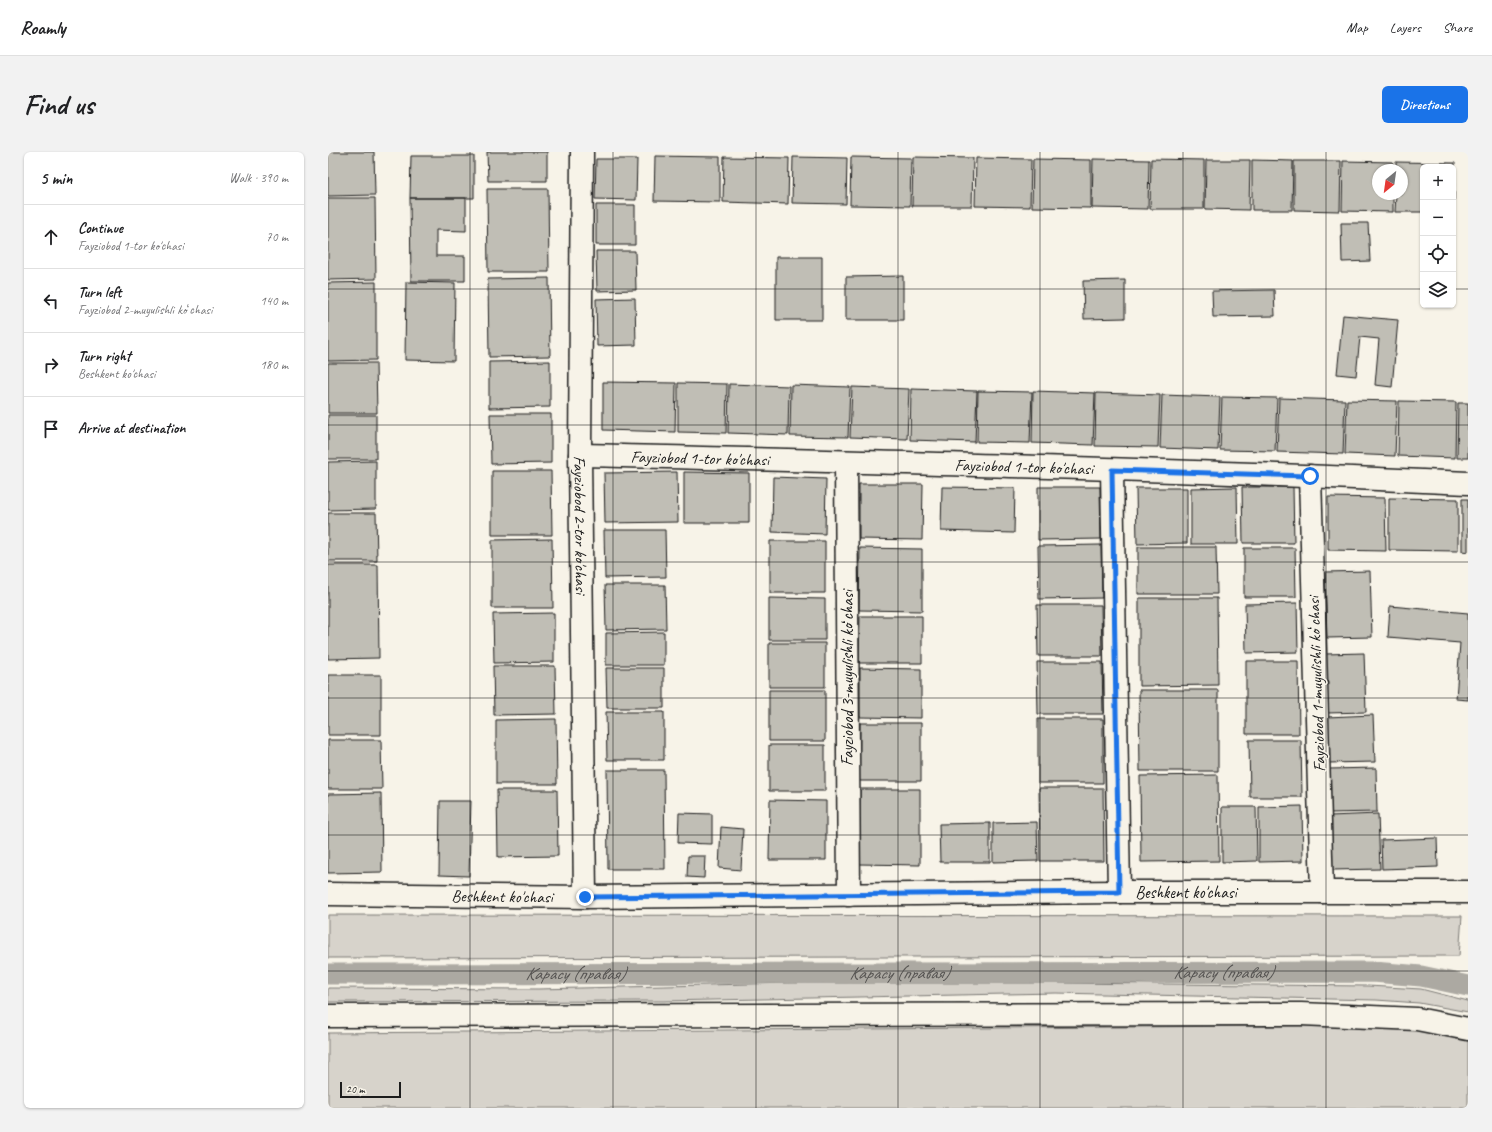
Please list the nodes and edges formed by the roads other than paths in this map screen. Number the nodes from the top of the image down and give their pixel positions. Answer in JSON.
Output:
{"nodes":[{"id":1,"x":582,"y":152,"type":"edge"},
{"id":2,"x":580,"y":455,"type":"junction"},
{"id":3,"x":846,"y":462,"type":"junction"},
{"id":4,"x":1112,"y":470,"type":"junction"},
{"id":5,"x":1310,"y":476,"type":"junction"},
{"id":6,"x":1468,"y":483,"type":"edge"},
{"id":7,"x":1119,"y":892,"type":"junction"},
{"id":8,"x":1322,"y":892,"type":"junction"},
{"id":9,"x":1468,"y":892,"type":"edge"},
{"id":10,"x":328,"y":894,"type":"edge"},
{"id":11,"x":849,"y":895,"type":"junction"},
{"id":12,"x":585,"y":897,"type":"junction"},
{"id":13,"x":328,"y":1016,"type":"edge"},
{"id":14,"x":1468,"y":1029,"type":"edge"}],
"edges":[{"from":1,"to":2,"type":"street","name":"Fayziobod 2-tor ko'chasi"},
{"from":2,"to":3,"type":"street","name":"Fayziobod 1-tor ko'chasi"},
{"from":2,"to":12,"type":"street","name":"Fayziobod 2-tor ko'chasi"},
{"from":3,"to":4,"type":"street","name":"Fayziobod 1-tor ko'chasi"},
{"from":3,"to":11,"type":"street","name":"Fayziobod 3-muyulishli koʻchasi"},
{"from":4,"to":5,"type":"street","name":"Fayziobod 1-tor ko'chasi"},
{"from":4,"to":7,"type":"street"},
{"from":5,"to":6,"type":"street","name":"Fayziobod 1-tor ko'chasi"},
{"from":5,"to":8,"type":"street","name":"Fayziobod 1-muyulishli koʻchasi"},
{"from":7,"to":8,"type":"street","name":"Beshkent ko'chasi"},
{"from":7,"to":11,"type":"street","name":"Beshkent ko'chasi"},
{"from":8,"to":9,"type":"street","name":"Beshkent ko'chasi"},
{"from":10,"to":12,"type":"street","name":"Beshkent ko'chasi"},
{"from":11,"to":12,"type":"street","name":"Beshkent ko'chasi"},
{"from":13,"to":14,"type":"street"}]}
